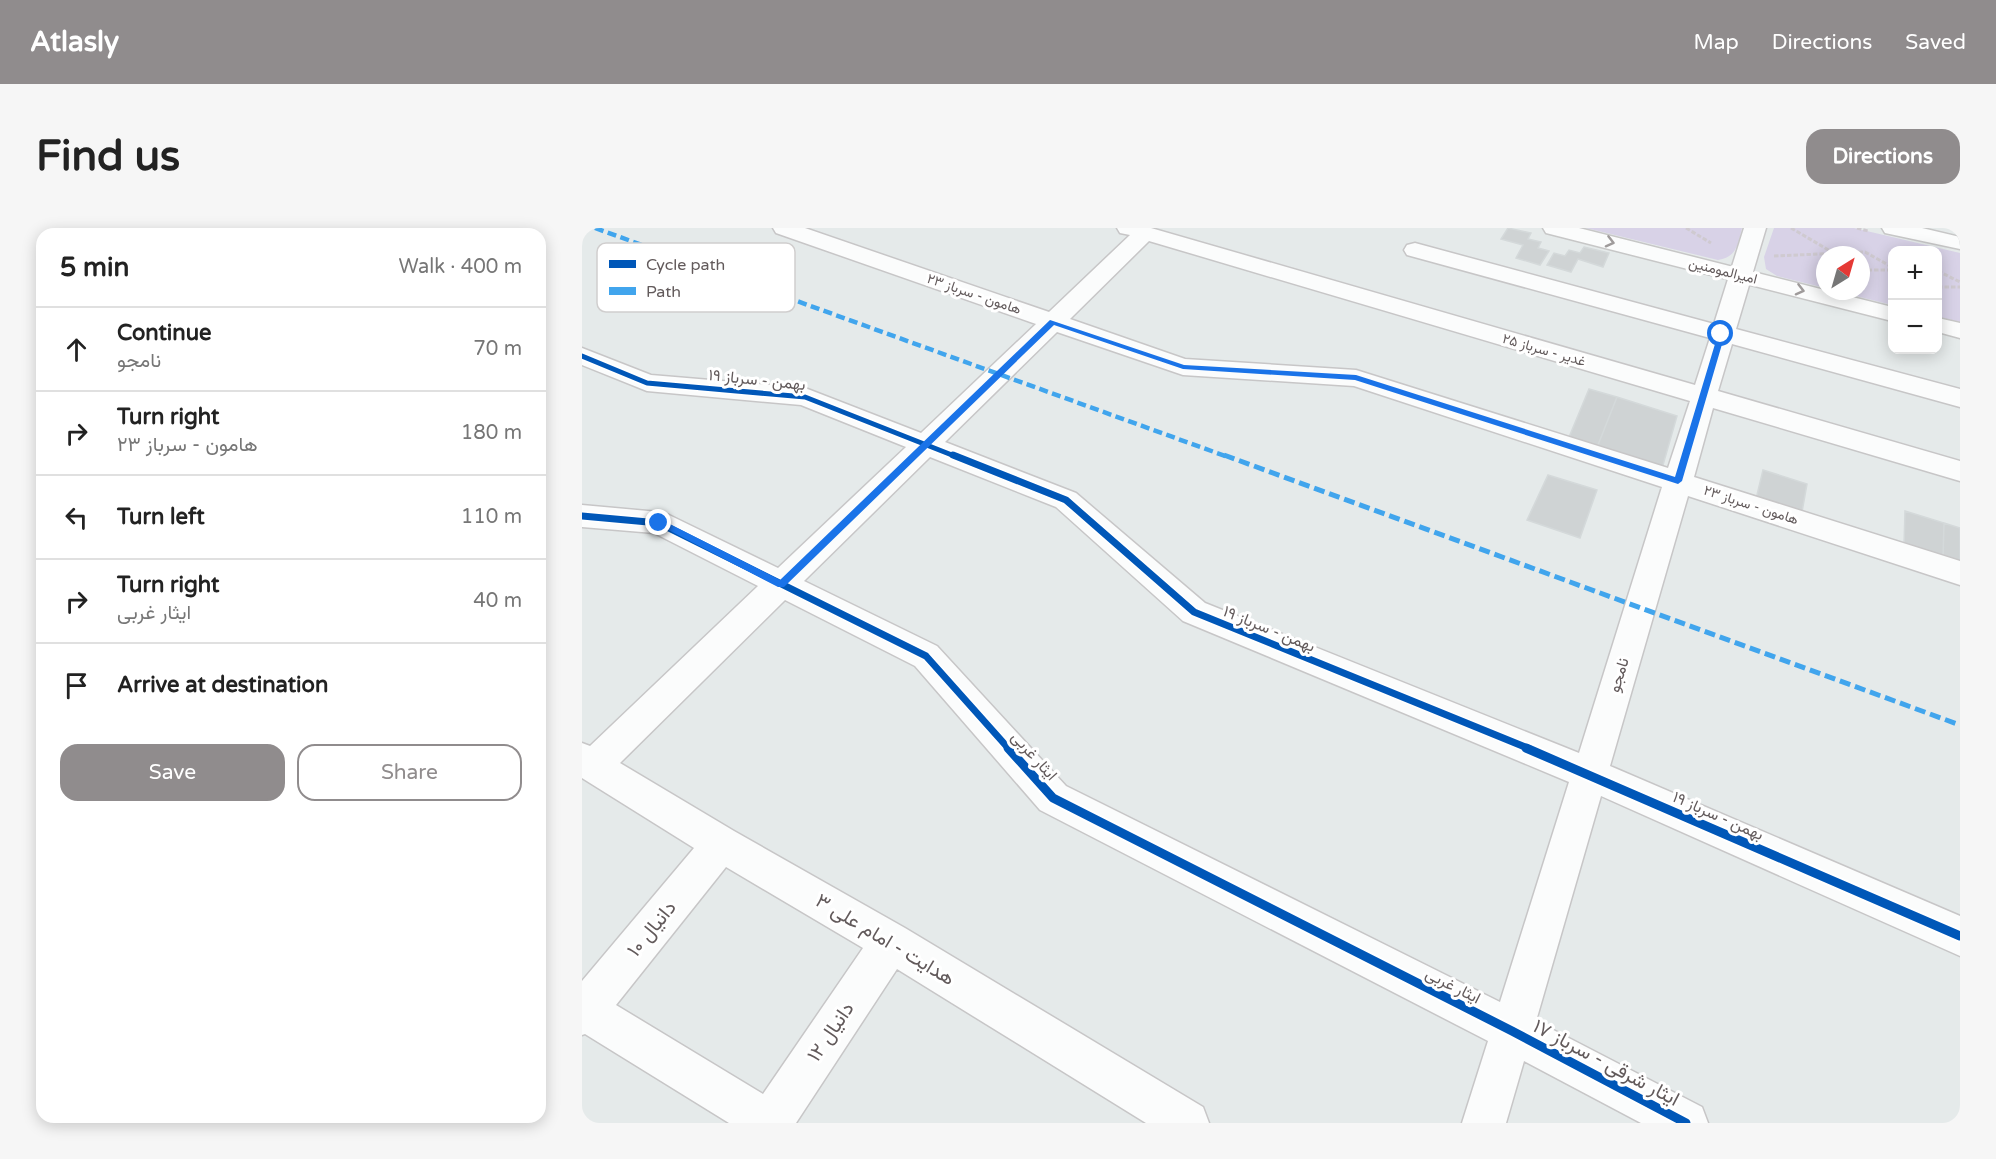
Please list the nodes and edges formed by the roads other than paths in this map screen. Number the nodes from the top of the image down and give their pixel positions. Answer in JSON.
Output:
{"nodes":[{"id":1,"x":783,"y":228,"type":"edge"},
{"id":2,"x":1554,"y":228,"type":"edge"},
{"id":3,"x":1893,"y":228,"type":"edge"},
{"id":4,"x":1136,"y":230,"type":"edge"},
{"id":5,"x":1761,"y":242,"type":"edge"},
{"id":6,"x":1960,"y":243,"type":"edge"},
{"id":7,"x":1415,"y":250,"type":"dead end"},
{"id":8,"x":1740,"y":275,"type":"junction"},
{"id":9,"x":1888,"y":313,"type":"edge"},
{"id":10,"x":1053,"y":322,"type":"junction"},
{"id":11,"x":1942,"y":326,"type":"edge"},
{"id":12,"x":1960,"y":331,"type":"edge"},
{"id":13,"x":1721,"y":334,"type":"junction"},
{"id":14,"x":582,"y":356,"type":"edge"},
{"id":15,"x":1703,"y":397,"type":"junction"},
{"id":16,"x":1960,"y":398,"type":"edge"},
{"id":17,"x":926,"y":445,"type":"junction"},
{"id":18,"x":1960,"y":471,"type":"edge"},
{"id":19,"x":1678,"y":481,"type":"junction"},
{"id":20,"x":582,"y":516,"type":"edge"},
{"id":21,"x":1960,"y":573,"type":"edge"},
{"id":22,"x":781,"y":584,"type":"junction"},
{"id":23,"x":588,"y":763,"type":"edge"},
{"id":24,"x":1590,"y":774,"type":"junction"},
{"id":25,"x":721,"y":844,"type":"junction"},
{"id":26,"x":1960,"y":936,"type":"edge"},
{"id":27,"x":891,"y":942,"type":"junction"},
{"id":28,"x":584,"y":1012,"type":"edge"},
{"id":29,"x":1512,"y":1031,"type":"junction"},
{"id":30,"x":770,"y":1123,"type":"edge"},
{"id":31,"x":1187,"y":1123,"type":"edge"},
{"id":32,"x":1484,"y":1123,"type":"edge"},
{"id":33,"x":1686,"y":1123,"type":"edge"}],
"edges":[{"from":1,"to":10,"type":"street","name":"هامون - سرباز ۲۳"},
{"from":2,"to":8,"type":"street","name":"امیرالمومنین","one_way":true},
{"from":3,"to":6,"type":"street"},
{"from":4,"to":10,"type":"street"},
{"from":4,"to":15,"type":"street","name":"غدیر - سرباز ۲۵"},
{"from":5,"to":8,"type":"street","name":"نامجو"},
{"from":7,"to":13,"type":"street"},
{"from":8,"to":9,"type":"street","name":"امیرالمومنین","one_way":true},
{"from":8,"to":13,"type":"street","name":"نامجو"},
{"from":10,"to":17,"type":"street"},
{"from":10,"to":19,"type":"street","name":"هامون - سرباز ۲۳"},
{"from":11,"to":12,"type":"street"},
{"from":13,"to":15,"type":"street","name":"نامجو"},
{"from":13,"to":16,"type":"street"},
{"from":14,"to":17,"type":"street","name":"بهمن - سرباز ۱۹"},
{"from":15,"to":18,"type":"street","name":"غدیر - سرباز ۲۵"},
{"from":15,"to":19,"type":"street","name":"نامجو"},
{"from":17,"to":22,"type":"street"},
{"from":17,"to":24,"type":"street","name":"بهمن - سرباز ۱۹"},
{"from":19,"to":21,"type":"street","name":"هامون - سرباز ۲۳"},
{"from":19,"to":24,"type":"street","name":"نامجو"},
{"from":20,"to":22,"type":"street","name":"ایثار غربی"},
{"from":22,"to":23,"type":"street"},
{"from":22,"to":29,"type":"street","name":"ایثار غربی"},
{"from":23,"to":25,"type":"street","name":"هدایت - امام علی ۳"},
{"from":24,"to":26,"type":"street","name":"بهمن - سرباز ۱۹"},
{"from":24,"to":29,"type":"street","name":"نامجو"},
{"from":25,"to":27,"type":"street","name":"هدایت - امام علی ۳"},
{"from":25,"to":28,"type":"street","name":"دانیال ۱۰"},
{"from":27,"to":30,"type":"street","name":"دانیال ۱۲"},
{"from":27,"to":31,"type":"street","name":"هدایت - امام علی ۳"},
{"from":28,"to":30,"type":"street"},
{"from":29,"to":32,"type":"street","name":"نامجو"},
{"from":29,"to":33,"type":"street","name":"ایثار شرقی - سرباز ۱۷"}]}
